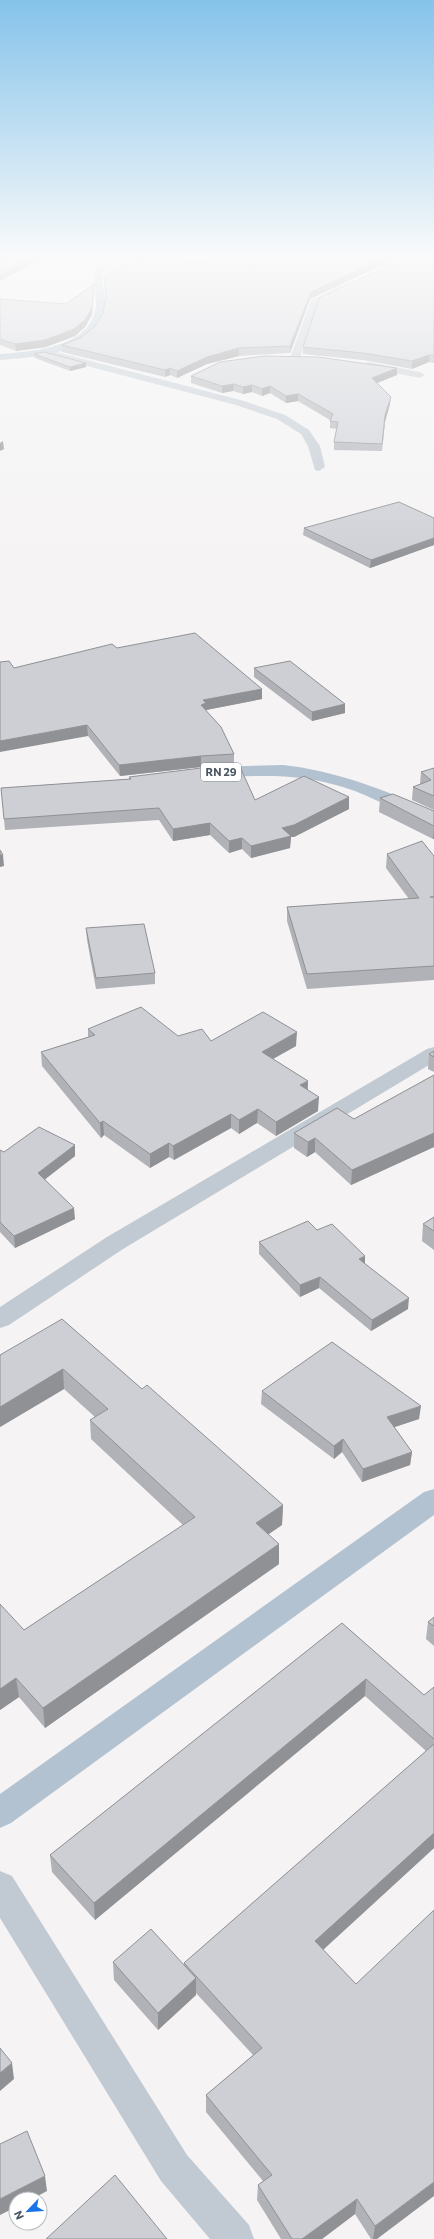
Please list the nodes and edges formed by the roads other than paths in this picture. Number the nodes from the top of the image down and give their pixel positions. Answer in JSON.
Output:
{"nodes":[{"id":1,"x":82,"y":361,"type":"edge"},
{"id":2,"x":356,"y":364,"type":"edge"},
{"id":3,"x":420,"y":375,"type":"dead end"},
{"id":4,"x":187,"y":378,"type":"edge"},
{"id":5,"x":173,"y":385,"type":"junction"},
{"id":6,"x":319,"y":467,"type":"dead end"},
{"id":7,"x":194,"y":774,"type":"edge"},
{"id":8,"x":434,"y":819,"type":"edge"},
{"id":9,"x":434,"y":1053,"type":"edge"},
{"id":10,"x":0,"y":1319,"type":"edge"},
{"id":11,"x":434,"y":1500,"type":"edge"},
{"id":12,"x":0,"y":1813,"type":"edge"},
{"id":13,"x":0,"y":1887,"type":"edge"},
{"id":14,"x":235,"y":2239,"type":"edge"}],
"edges":[{"from":1,"to":5,"type":"street"},
{"from":2,"to":3,"type":"street"},
{"from":4,"to":5,"type":"street"},
{"from":5,"to":6,"type":"street"},
{"from":7,"to":8,"type":"main road","name":"RN 29","number":"RN 29"},
{"from":9,"to":10,"type":"street"},
{"from":11,"to":12,"type":"main road"},
{"from":13,"to":14,"type":"street"}]}
